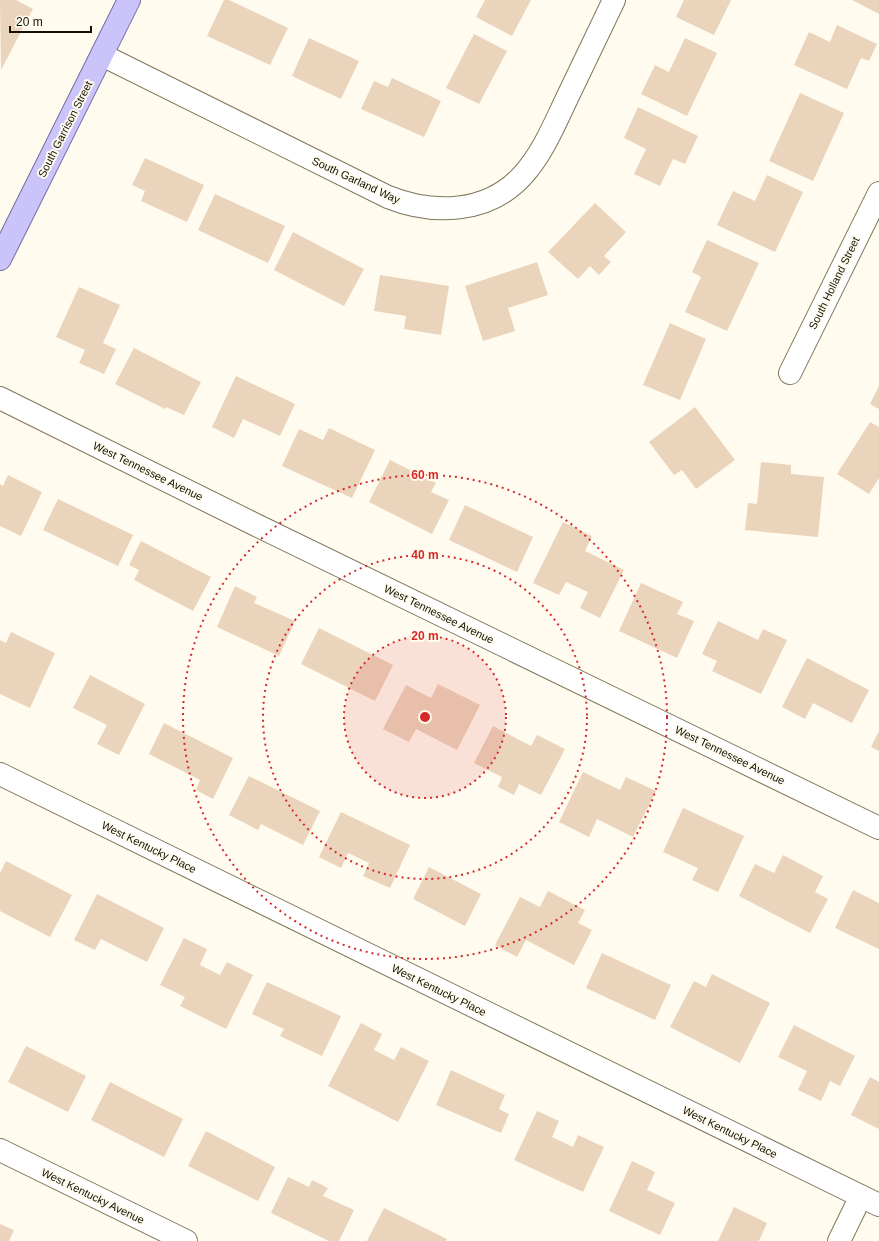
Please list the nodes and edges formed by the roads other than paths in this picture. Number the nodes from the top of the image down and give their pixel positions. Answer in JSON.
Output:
{"nodes":[{"id":1,"x":129,"y":0,"type":"edge"},
{"id":2,"x":614,"y":0,"type":"edge"},
{"id":3,"x":102,"y":55,"type":"junction"},
{"id":4,"x":879,"y":193,"type":"edge"},
{"id":5,"x":0,"y":259,"type":"edge"},
{"id":6,"x":790,"y":373,"type":"dead end"},
{"id":7,"x":0,"y":398,"type":"edge"},
{"id":8,"x":0,"y":774,"type":"edge"},
{"id":9,"x":879,"y":828,"type":"edge"},
{"id":10,"x":0,"y":1150,"type":"edge"},
{"id":11,"x":870,"y":1201,"type":"edge"},
{"id":12,"x":186,"y":1241,"type":"edge"},
{"id":13,"x":839,"y":1241,"type":"edge"}],
"edges":[{"from":1,"to":3,"type":"main road","name":"South Garrison Street"},
{"from":2,"to":3,"type":"street","name":"South Garland Way"},
{"from":3,"to":5,"type":"main road","name":"South Garrison Street"},
{"from":4,"to":6,"type":"street","name":"South Holland Street"},
{"from":7,"to":9,"type":"street","name":"West Tennessee Avenue"},
{"from":8,"to":11,"type":"street","name":"West Kentucky Place"},
{"from":10,"to":12,"type":"street","name":"West Kentucky Avenue"},
{"from":11,"to":13,"type":"street"}]}
